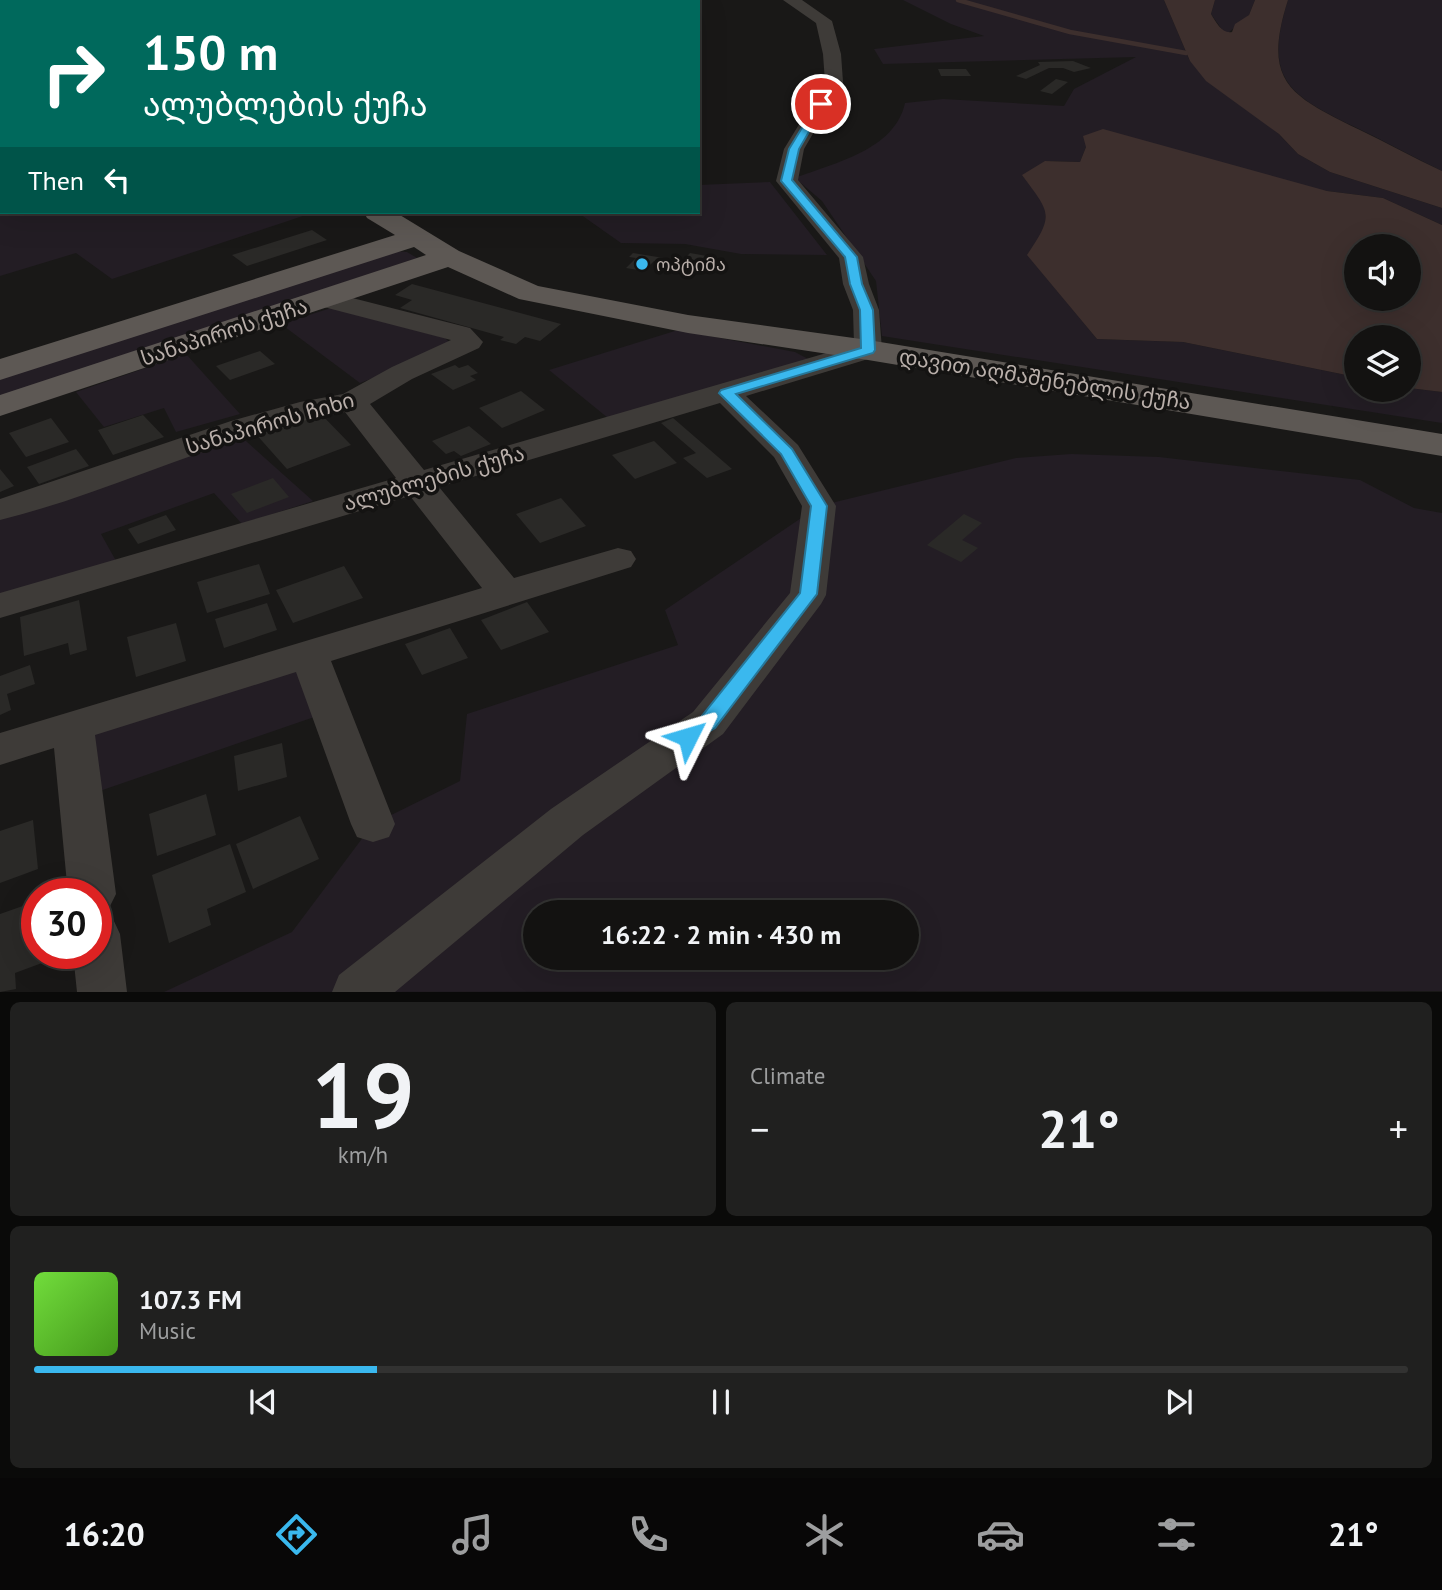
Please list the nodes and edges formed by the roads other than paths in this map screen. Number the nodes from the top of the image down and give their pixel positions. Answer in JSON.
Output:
{"nodes":[{"id":1,"x":791,"y":0,"type":"edge"},
{"id":2,"x":379,"y":214,"type":"edge"},
{"id":3,"x":381,"y":214,"type":"edge"},
{"id":4,"x":417,"y":237,"type":"junction"},
{"id":5,"x":359,"y":255,"type":"junction"},
{"id":6,"x":449,"y":257,"type":"junction"},
{"id":7,"x":325,"y":299,"type":"junction"},
{"id":8,"x":868,"y":350,"type":"junction"},
{"id":9,"x":0,"y":370,"type":"edge"},
{"id":10,"x":726,"y":393,"type":"junction"},
{"id":11,"x":352,"y":402,"type":"junction"},
{"id":12,"x":0,"y":406,"type":"edge"},
{"id":13,"x":1442,"y":445,"type":"edge"},
{"id":14,"x":415,"y":484,"type":"junction"},
{"id":15,"x":0,"y":510,"type":"edge"},
{"id":16,"x":618,"y":559,"type":"dead end"},
{"id":17,"x":506,"y":593,"type":"junction"},
{"id":18,"x":0,"y":606,"type":"edge"},
{"id":19,"x":309,"y":654,"type":"junction"},
{"id":20,"x":73,"y":725,"type":"junction"},
{"id":21,"x":0,"y":749,"type":"edge"},
{"id":22,"x":373,"y":824,"type":"dead end"},
{"id":23,"x":90,"y":878,"type":"edge"},
{"id":24,"x":100,"y":969,"type":"edge"},
{"id":25,"x":102,"y":992,"type":"edge"},
{"id":26,"x":357,"y":992,"type":"edge"}],
"edges":[{"from":1,"to":8,"type":"street"},
{"from":2,"to":5,"type":"main road"},
{"from":3,"to":4,"type":"main road","name":"დავით აღმაშენებლის ქუჩა"},
{"from":4,"to":5,"type":"main road","name":"სანაპიროს ქუჩა"},
{"from":4,"to":6,"type":"main road","name":"დავით აღმაშენებლის ქუჩა"},
{"from":5,"to":9,"type":"main road","name":"სანაპიროს ქუჩა"},
{"from":6,"to":7,"type":"main road","name":"სანაპიროს ქუჩა"},
{"from":6,"to":8,"type":"main road","name":"დავით აღმაშენებლის ქუჩა"},
{"from":7,"to":11,"type":"street","name":"სანაპიროს ჩიხი"},
{"from":7,"to":12,"type":"main road","name":"სანაპიროს ქუჩა"},
{"from":8,"to":10,"type":"street","name":"ალუბლების ქუჩა"},
{"from":8,"to":13,"type":"main road","name":"დავით აღმაშენებლის ქუჩა"},
{"from":10,"to":14,"type":"street","name":"ალუბლების ქუჩა"},
{"from":10,"to":26,"type":"street"},
{"from":11,"to":14,"type":"street"},
{"from":11,"to":15,"type":"street","name":"სანაპიროს ჩიხი"},
{"from":14,"to":17,"type":"street"},
{"from":14,"to":18,"type":"street","name":"ალუბლების ქუჩა"},
{"from":16,"to":17,"type":"street"},
{"from":17,"to":19,"type":"street"},
{"from":19,"to":20,"type":"street"},
{"from":19,"to":22,"type":"street"},
{"from":20,"to":21,"type":"street"},
{"from":20,"to":23,"type":"street"},
{"from":24,"to":25,"type":"street"}]}
